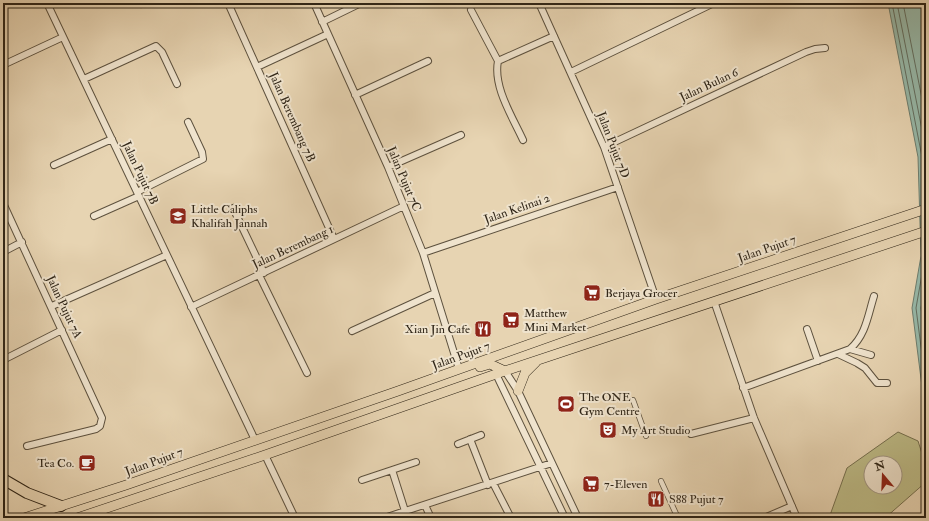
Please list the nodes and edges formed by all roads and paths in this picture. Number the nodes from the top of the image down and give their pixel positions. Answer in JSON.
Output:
{"nodes":[{"id":1,"x":48,"y":3,"type":"edge"},
{"id":2,"x":228,"y":3,"type":"edge"},
{"id":3,"x":314,"y":3,"type":"edge"},
{"id":4,"x":361,"y":3,"type":"edge"},
{"id":5,"x":539,"y":3,"type":"edge"},
{"id":6,"x":714,"y":3,"type":"edge"},
{"id":7,"x":471,"y":10,"type":"dead end"},
{"id":8,"x":322,"y":22,"type":"junction"},
{"id":9,"x":328,"y":34,"type":"junction"},
{"id":10,"x":554,"y":36,"type":"junction"},
{"id":11,"x":64,"y":37,"type":"junction"},
{"id":12,"x":825,"y":48,"type":"dead end"},
{"id":13,"x":498,"y":60,"type":"junction"},
{"id":14,"x":428,"y":61,"type":"dead end"},
{"id":15,"x":3,"y":65,"type":"edge"},
{"id":16,"x":257,"y":67,"type":"junction"},
{"id":17,"x":571,"y":72,"type":"junction"},
{"id":18,"x":84,"y":79,"type":"junction"},
{"id":19,"x":177,"y":84,"type":"dead end"},
{"id":20,"x":355,"y":95,"type":"junction"},
{"id":21,"x":188,"y":122,"type":"dead end"},
{"id":22,"x":461,"y":135,"type":"dead end"},
{"id":23,"x":112,"y":139,"type":"junction"},
{"id":24,"x":523,"y":140,"type":"dead end"},
{"id":25,"x":604,"y":147,"type":"junction"},
{"id":26,"x":54,"y":165,"type":"dead end"},
{"id":27,"x":388,"y":167,"type":"junction"},
{"id":28,"x":618,"y":187,"type":"junction"},
{"id":29,"x":138,"y":194,"type":"junction"},
{"id":30,"x":3,"y":203,"type":"edge"},
{"id":31,"x":404,"y":206,"type":"junction"},
{"id":32,"x":233,"y":208,"type":"dead end"},
{"id":33,"x":926,"y":209,"type":"edge"},
{"id":34,"x":94,"y":216,"type":"dead end"},
{"id":35,"x":926,"y":231,"type":"edge"},
{"id":36,"x":334,"y":240,"type":"junction"},
{"id":37,"x":22,"y":242,"type":"junction"},
{"id":38,"x":3,"y":252,"type":"edge"},
{"id":39,"x":423,"y":253,"type":"junction"},
{"id":40,"x":167,"y":255,"type":"junction"},
{"id":41,"x":261,"y":274,"type":"junction"},
{"id":42,"x":435,"y":293,"type":"junction"},
{"id":43,"x":874,"y":296,"type":"dead end"},
{"id":44,"x":656,"y":299,"type":"junction"},
{"id":45,"x":714,"y":301,"type":"junction"},
{"id":46,"x":52,"y":306,"type":"junction"},
{"id":47,"x":191,"y":307,"type":"junction"},
{"id":48,"x":807,"y":329,"type":"dead end"},
{"id":49,"x":62,"y":330,"type":"junction"},
{"id":50,"x":352,"y":331,"type":"dead end"},
{"id":51,"x":850,"y":350,"type":"junction"},
{"id":52,"x":838,"y":354,"type":"junction"},
{"id":53,"x":871,"y":355,"type":"dead end"},
{"id":54,"x":3,"y":360,"type":"edge"},
{"id":55,"x":537,"y":361,"type":"junction"},
{"id":56,"x":818,"y":361,"type":"junction"},
{"id":57,"x":459,"y":369,"type":"junction"},
{"id":58,"x":500,"y":372,"type":"junction"},
{"id":59,"x":307,"y":373,"type":"dead end"},
{"id":60,"x":886,"y":383,"type":"dead end"},
{"id":61,"x":743,"y":388,"type":"junction"},
{"id":62,"x":398,"y":391,"type":"junction"},
{"id":63,"x":518,"y":391,"type":"junction"},
{"id":64,"x":634,"y":400,"type":"dead end"},
{"id":65,"x":754,"y":418,"type":"junction"},
{"id":66,"x":537,"y":432,"type":"junction"},
{"id":67,"x":691,"y":434,"type":"dead end"},
{"id":68,"x":482,"y":435,"type":"dead end"},
{"id":69,"x":646,"y":436,"type":"dead end"},
{"id":70,"x":527,"y":437,"type":"junction"},
{"id":71,"x":470,"y":439,"type":"junction"},
{"id":72,"x":255,"y":440,"type":"junction"},
{"id":73,"x":458,"y":444,"type":"dead end"},
{"id":74,"x":27,"y":446,"type":"dead end"},
{"id":75,"x":265,"y":455,"type":"junction"},
{"id":76,"x":416,"y":462,"type":"dead end"},
{"id":77,"x":552,"y":463,"type":"junction"},
{"id":78,"x":540,"y":468,"type":"junction"},
{"id":79,"x":392,"y":470,"type":"junction"},
{"id":80,"x":3,"y":480,"type":"edge"},
{"id":81,"x":362,"y":480,"type":"dead end"},
{"id":82,"x":661,"y":481,"type":"dead end"},
{"id":83,"x":490,"y":484,"type":"junction"},
{"id":84,"x":425,"y":505,"type":"junction"},
{"id":85,"x":61,"y":506,"type":"junction"},
{"id":86,"x":792,"y":506,"type":"junction"},
{"id":87,"x":405,"y":511,"type":"junction"},
{"id":88,"x":677,"y":516,"type":"dead end"},
{"id":89,"x":24,"y":518,"type":"edge"},
{"id":90,"x":77,"y":518,"type":"edge"},
{"id":91,"x":295,"y":518,"type":"edge"},
{"id":92,"x":384,"y":518,"type":"edge"},
{"id":93,"x":431,"y":518,"type":"edge"},
{"id":94,"x":510,"y":518,"type":"edge"},
{"id":95,"x":565,"y":518,"type":"edge"},
{"id":96,"x":578,"y":518,"type":"edge"},
{"id":97,"x":764,"y":518,"type":"edge"},
{"id":98,"x":797,"y":518,"type":"edge"}],
"edges":[{"from":1,"to":11,"type":"street","name":"Jalan Pujut 7B"},
{"from":2,"to":16,"type":"street","name":"Jalan Berembang 7B"},
{"from":3,"to":8,"type":"street","name":"Jalan Pujut 7C"},
{"from":4,"to":8,"type":"street"},
{"from":5,"to":10,"type":"street","name":"Jalan Pujut 7D"},
{"from":6,"to":17,"type":"street"},
{"from":7,"to":13,"type":"street"},
{"from":8,"to":9,"type":"street","name":"Jalan Pujut 7C"},
{"from":9,"to":16,"type":"street"},
{"from":9,"to":20,"type":"street","name":"Jalan Pujut 7C"},
{"from":10,"to":13,"type":"street"},
{"from":10,"to":17,"type":"street","name":"Jalan Pujut 7D"},
{"from":11,"to":15,"type":"street"},
{"from":11,"to":18,"type":"street","name":"Jalan Pujut 7B"},
{"from":12,"to":25,"type":"street","name":"Jalan Bulan 6"},
{"from":13,"to":24,"type":"street"},
{"from":14,"to":20,"type":"street"},
{"from":16,"to":36,"type":"street","name":"Jalan Berembang 7B"},
{"from":17,"to":25,"type":"street","name":"Jalan Pujut 7D"},
{"from":18,"to":19,"type":"street"},
{"from":18,"to":23,"type":"street","name":"Jalan Pujut 7B"},
{"from":20,"to":27,"type":"street","name":"Jalan Pujut 7C"},
{"from":21,"to":29,"type":"street"},
{"from":22,"to":27,"type":"street"},
{"from":23,"to":26,"type":"street"},
{"from":23,"to":29,"type":"street","name":"Jalan Pujut 7B"},
{"from":25,"to":28,"type":"street","name":"Jalan Pujut 7D"},
{"from":27,"to":31,"type":"street","name":"Jalan Pujut 7C"},
{"from":28,"to":39,"type":"street","name":"Jalan Kelinai 2"},
{"from":28,"to":44,"type":"street","name":"Jalan Pujut 7D"},
{"from":29,"to":34,"type":"street"},
{"from":29,"to":40,"type":"street","name":"Jalan Pujut 7B"},
{"from":30,"to":37,"type":"street","name":"Jalan Pujut 7A"},
{"from":31,"to":36,"type":"street","name":"Jalan Berembang 1"},
{"from":31,"to":39,"type":"street","name":"Jalan Pujut 7C"},
{"from":32,"to":41,"type":"street"},
{"from":33,"to":44,"type":"main road","name":"Jalan Pujut 7"},
{"from":35,"to":45,"type":"main road"},
{"from":36,"to":41,"type":"street","name":"Jalan Berembang 1"},
{"from":37,"to":38,"type":"street"},
{"from":37,"to":46,"type":"street","name":"Jalan Pujut 7A"},
{"from":39,"to":42,"type":"street","name":"Jalan Pujut 7C"},
{"from":40,"to":46,"type":"street"},
{"from":40,"to":47,"type":"street","name":"Jalan Pujut 7B"},
{"from":41,"to":47,"type":"street","name":"Jalan Berembang 1"},
{"from":41,"to":59,"type":"street"},
{"from":42,"to":50,"type":"street"},
{"from":42,"to":57,"type":"street","name":"Jalan Pujut 7C"},
{"from":43,"to":51,"type":"street"},
{"from":44,"to":57,"type":"main road","name":"Jalan Pujut 7"},
{"from":45,"to":55,"type":"main road"},
{"from":45,"to":61,"type":"street"},
{"from":46,"to":49,"type":"street","name":"Jalan Pujut 7A"},
{"from":47,"to":72,"type":"street","name":"Jalan Pujut 7B"},
{"from":48,"to":56,"type":"street"},
{"from":49,"to":54,"type":"street"},
{"from":49,"to":74,"type":"street","name":"Jalan Pujut 7A"},
{"from":51,"to":52,"type":"street"},
{"from":51,"to":53,"type":"street"},
{"from":52,"to":56,"type":"street"},
{"from":52,"to":60,"type":"street"},
{"from":55,"to":58,"type":"main road"},
{"from":55,"to":63,"type":"main road"},
{"from":56,"to":61,"type":"street"},
{"from":57,"to":62,"type":"main road","name":"Jalan Pujut 7"},
{"from":58,"to":62,"type":"main road"},
{"from":58,"to":63,"type":"street"},
{"from":58,"to":70,"type":"street"},
{"from":58,"to":75,"type":"main road"},
{"from":61,"to":65,"type":"street"},
{"from":62,"to":72,"type":"main road","name":"Jalan Pujut 7"},
{"from":63,"to":66,"type":"street"},
{"from":64,"to":69,"type":"street"},
{"from":65,"to":67,"type":"street"},
{"from":65,"to":86,"type":"street"},
{"from":66,"to":70,"type":"street"},
{"from":66,"to":77,"type":"street"},
{"from":68,"to":71,"type":"street"},
{"from":70,"to":78,"type":"street"},
{"from":71,"to":73,"type":"street"},
{"from":71,"to":83,"type":"street"},
{"from":72,"to":85,"type":"main road","name":"Jalan Pujut 7"},
{"from":75,"to":90,"type":"main road"},
{"from":75,"to":91,"type":"street"},
{"from":76,"to":79,"type":"street"},
{"from":77,"to":78,"type":"street"},
{"from":77,"to":96,"type":"street"},
{"from":78,"to":83,"type":"street"},
{"from":78,"to":95,"type":"street"},
{"from":79,"to":81,"type":"street"},
{"from":79,"to":87,"type":"street"},
{"from":80,"to":85,"type":"highway"},
{"from":82,"to":88,"type":"street"},
{"from":83,"to":84,"type":"street"},
{"from":83,"to":94,"type":"street"},
{"from":84,"to":87,"type":"street"},
{"from":84,"to":93,"type":"street"},
{"from":85,"to":89,"type":"main road","name":"Jalan Pujut 7"},
{"from":86,"to":97,"type":"street"},
{"from":86,"to":98,"type":"street"},
{"from":87,"to":92,"type":"street"}]}
